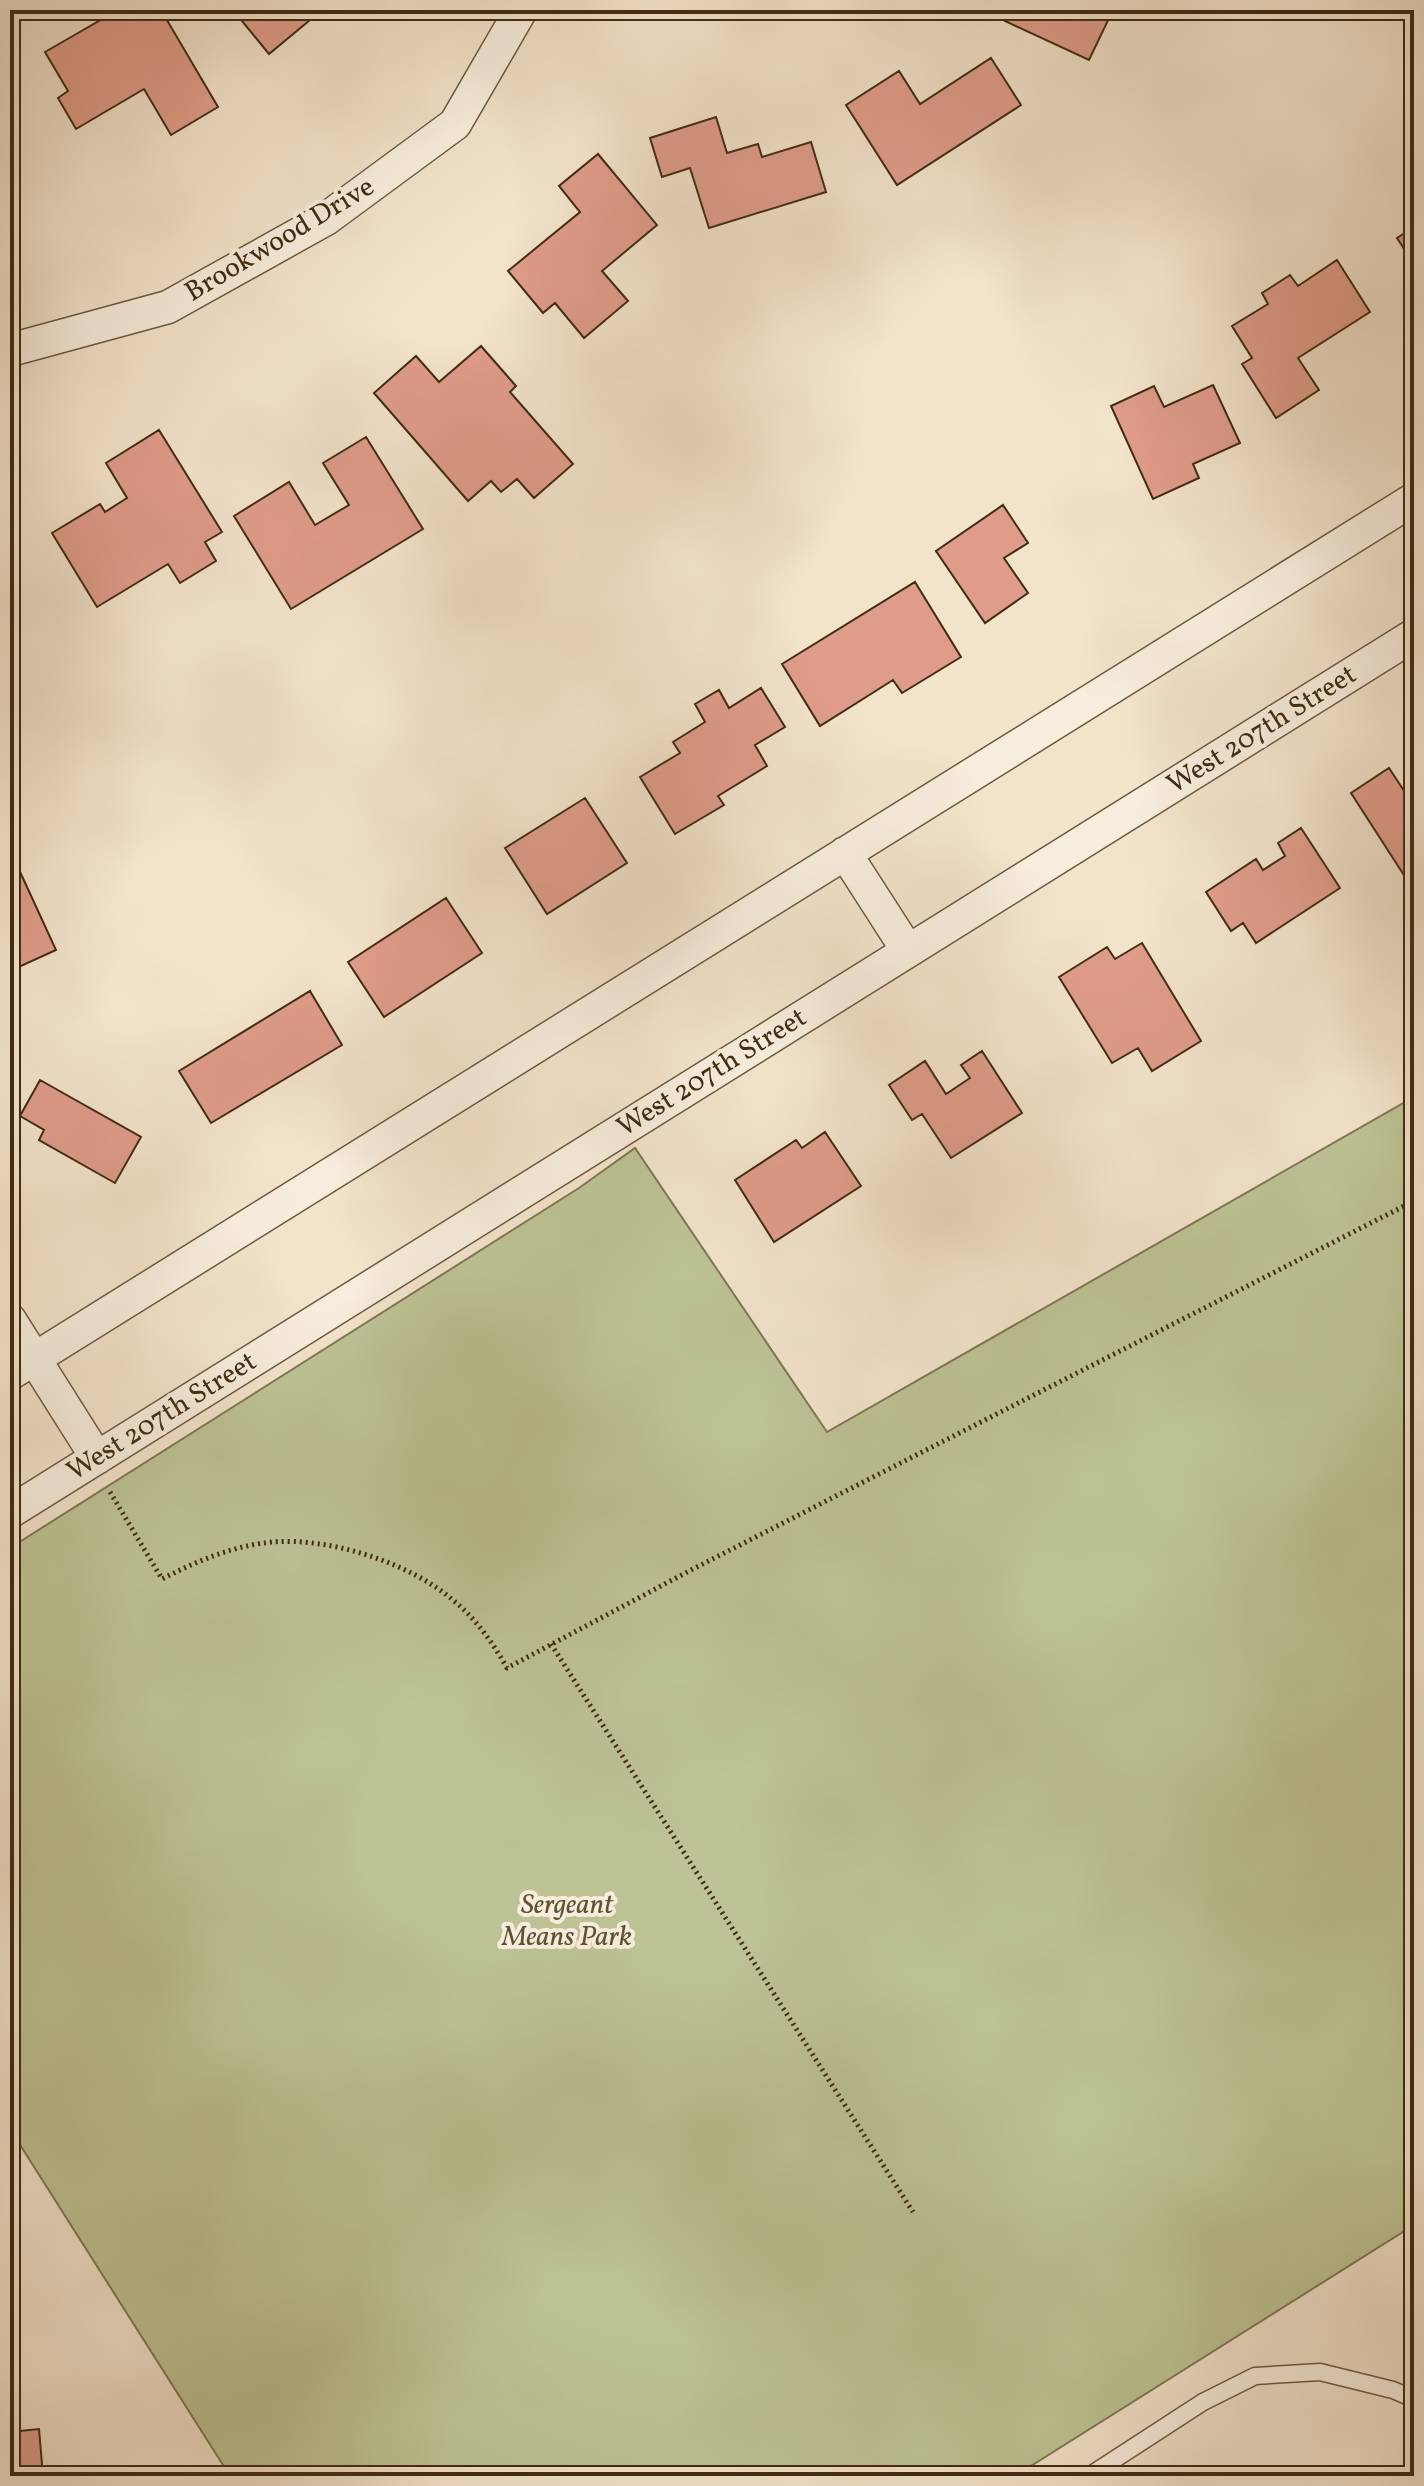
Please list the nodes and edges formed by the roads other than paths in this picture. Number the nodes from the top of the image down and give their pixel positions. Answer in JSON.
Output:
{"nodes":[{"id":1,"x":521,"y":10,"type":"edge"},
{"id":2,"x":10,"y":350,"type":"edge"},
{"id":3,"x":1414,"y":499,"type":"edge"},
{"id":4,"x":1414,"y":635,"type":"edge"},
{"id":5,"x":845,"y":853,"type":"junction"},
{"id":6,"x":908,"y":951,"type":"junction"},
{"id":7,"x":10,"y":1320,"type":"edge"},
{"id":8,"x":22,"y":1366,"type":"edge"},
{"id":9,"x":97,"y":1458,"type":"junction"},
{"id":10,"x":10,"y":1512,"type":"edge"},
{"id":11,"x":1414,"y":2399,"type":"edge"},
{"id":12,"x":1089,"y":2476,"type":"edge"}],
"edges":[{"from":1,"to":2,"type":"street","name":"Brookwood Drive"},
{"from":3,"to":5,"type":"street"},
{"from":4,"to":6,"type":"street","name":"West 207th Street"},
{"from":5,"to":6,"type":"street"},
{"from":5,"to":8,"type":"street"},
{"from":6,"to":9,"type":"street","name":"West 207th Street"},
{"from":7,"to":8,"type":"street"},
{"from":8,"to":9,"type":"street"},
{"from":9,"to":10,"type":"street","name":"West 207th Street"},
{"from":11,"to":12,"type":"lane"}]}
